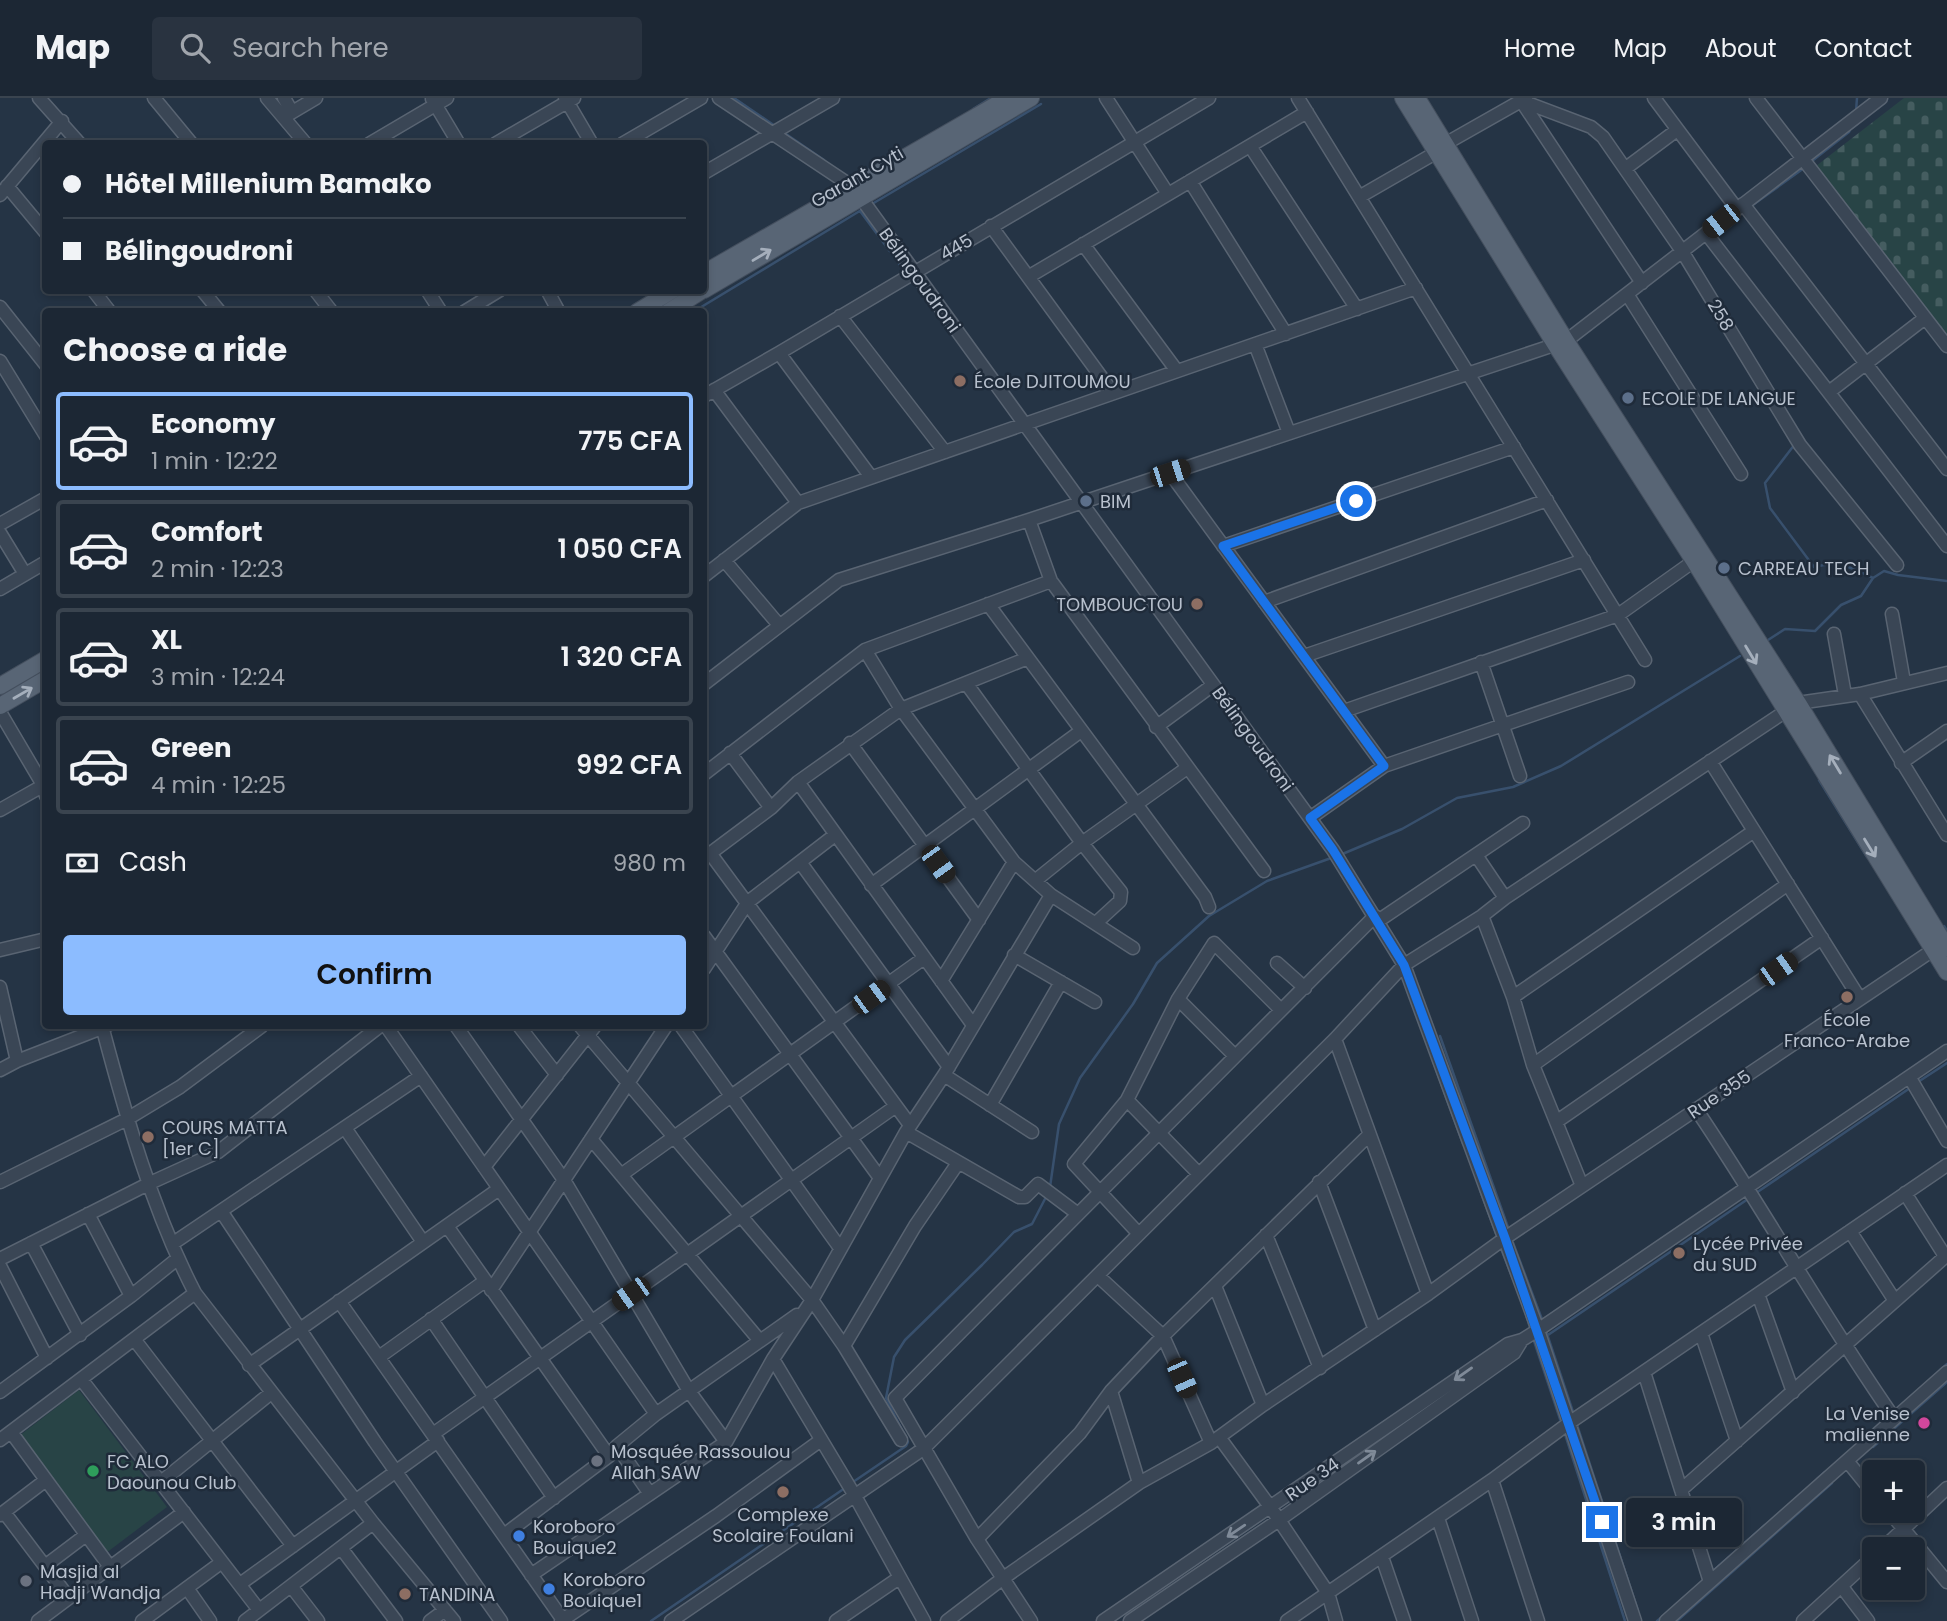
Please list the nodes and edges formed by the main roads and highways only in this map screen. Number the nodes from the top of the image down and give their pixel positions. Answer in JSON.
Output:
{"nodes":[{"id":1,"x":1008,"y":98,"type":"edge"},
{"id":2,"x":1031,"y":98,"type":"edge"},
{"id":3,"x":1404,"y":98,"type":"edge"},
{"id":4,"x":1417,"y":98,"type":"edge"},
{"id":5,"x":1441,"y":148,"type":"junction"},
{"id":6,"x":856,"y":192,"type":"junction"},
{"id":7,"x":707,"y":271,"type":"edge"},
{"id":8,"x":707,"y":287,"type":"edge"},
{"id":9,"x":666,"y":294,"type":"edge"},
{"id":10,"x":697,"y":294,"type":"edge"},
{"id":11,"x":644,"y":308,"type":"edge"},
{"id":12,"x":674,"y":308,"type":"edge"},
{"id":13,"x":1561,"y":342,"type":"junction"},
{"id":14,"x":42,"y":662,"type":"edge"},
{"id":15,"x":42,"y":681,"type":"edge"},
{"id":16,"x":0,"y":686,"type":"edge"},
{"id":17,"x":0,"y":706,"type":"edge"},
{"id":18,"x":1792,"y":707,"type":"junction"},
{"id":19,"x":1940,"y":949,"type":"edge"},
{"id":20,"x":1947,"y":972,"type":"edge"}],
"edges":[{"from":1,"to":6,"type":"main road","name":"Garant Cyti"},
{"from":2,"to":6,"type":"main road","name":"Garant Cyti"},
{"from":3,"to":5,"type":"main road"},
{"from":4,"to":5,"type":"main road"},
{"from":5,"to":13,"type":"main road"},
{"from":6,"to":7,"type":"main road","name":"Garant Cyti"},
{"from":8,"to":6,"type":"main road","name":"Garant Cyti","one_way":true},
{"from":9,"to":11,"type":"main road"},
{"from":10,"to":12,"type":"main road","name":"Garant Cyti"},
{"from":13,"to":18,"type":"main road"},
{"from":13,"to":18,"type":"main road","one_way":true},
{"from":14,"to":16,"type":"main road"},
{"from":17,"to":15,"type":"main road","one_way":true},
{"from":18,"to":19,"type":"main road"},
{"from":19,"to":20,"type":"main road"}]}
